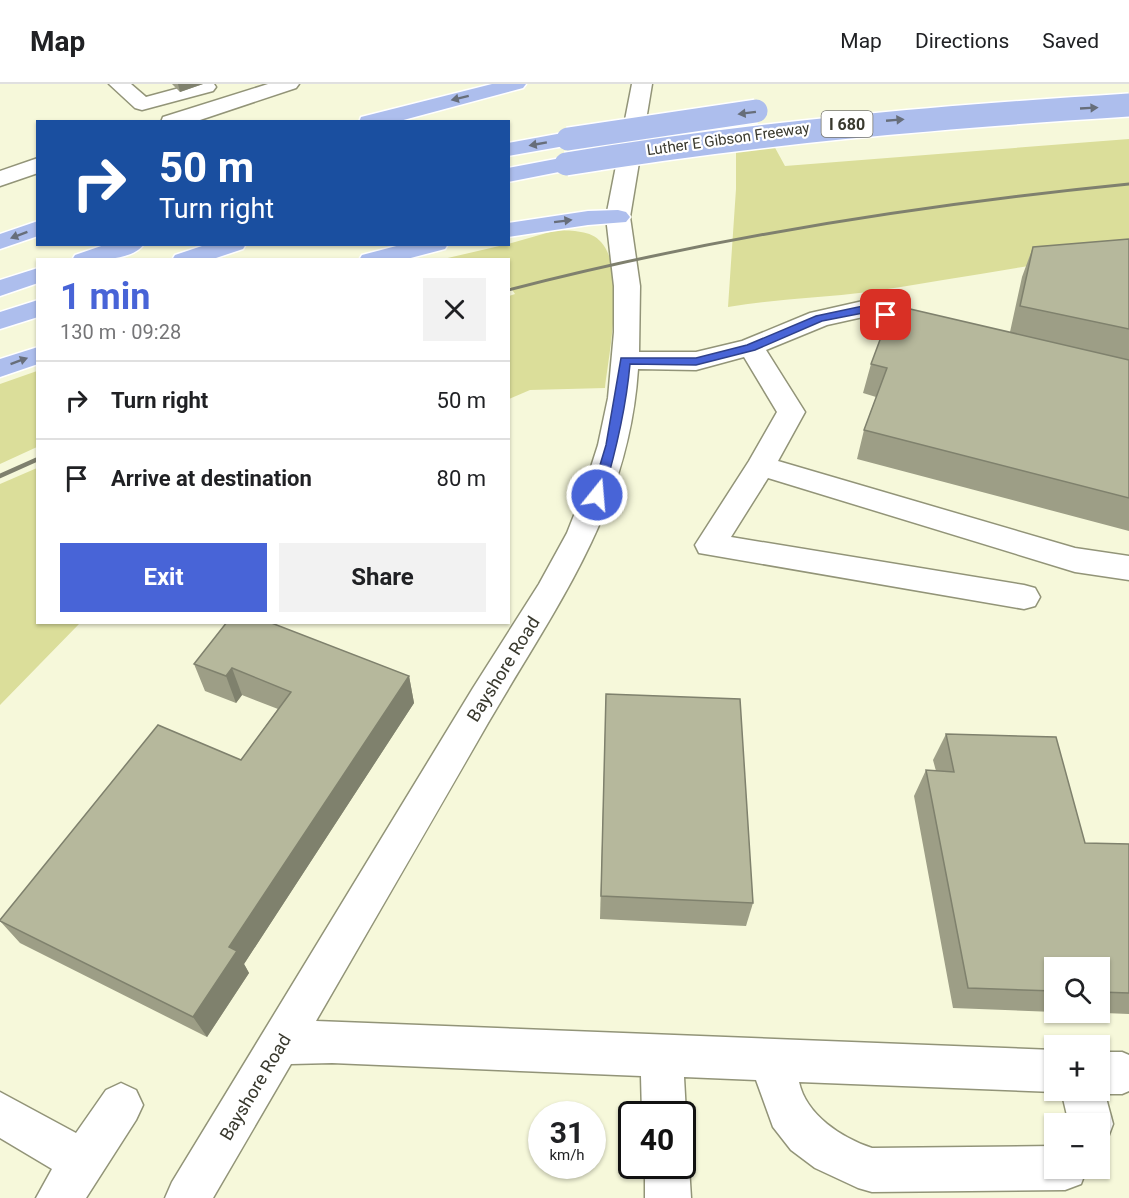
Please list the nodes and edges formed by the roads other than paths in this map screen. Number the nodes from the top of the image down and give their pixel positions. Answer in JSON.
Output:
{"nodes":[{"id":1,"x":119,"y":84,"type":"edge"},
{"id":2,"x":215,"y":84,"type":"edge"},
{"id":3,"x":289,"y":84,"type":"edge"},
{"id":4,"x":516,"y":84,"type":"edge"},
{"id":5,"x":642,"y":84,"type":"edge"},
{"id":6,"x":1129,"y":105,"type":"edge"},
{"id":7,"x":782,"y":108,"type":"dead end"},
{"id":8,"x":177,"y":120,"type":"edge"},
{"id":9,"x":377,"y":120,"type":"edge"},
{"id":10,"x":510,"y":150,"type":"edge"},
{"id":11,"x":36,"y":166,"type":"edge"},
{"id":12,"x":510,"y":175,"type":"edge"},
{"id":13,"x":0,"y":179,"type":"edge"},
{"id":14,"x":618,"y":217,"type":"junction"},
{"id":15,"x":36,"y":229,"type":"edge"},
{"id":16,"x":510,"y":230,"type":"edge"},
{"id":17,"x":0,"y":242,"type":"edge"},
{"id":18,"x":126,"y":246,"type":"edge"},
{"id":19,"x":228,"y":246,"type":"edge"},
{"id":20,"x":428,"y":246,"type":"edge"},
{"id":21,"x":90,"y":258,"type":"edge"},
{"id":22,"x":190,"y":258,"type":"edge"},
{"id":23,"x":379,"y":258,"type":"edge"},
{"id":24,"x":36,"y":276,"type":"edge"},
{"id":25,"x":0,"y":288,"type":"edge"},
{"id":26,"x":36,"y":309,"type":"edge"},
{"id":27,"x":0,"y":321,"type":"edge"},
{"id":28,"x":956,"y":332,"type":"edge"},
{"id":29,"x":751,"y":347,"type":"junction"},
{"id":30,"x":36,"y":356,"type":"edge"},
{"id":31,"x":625,"y":360,"type":"junction"},
{"id":32,"x":0,"y":368,"type":"edge"},
{"id":33,"x":761,"y":466,"type":"junction"},
{"id":34,"x":1129,"y":568,"type":"edge"},
{"id":35,"x":1024,"y":597,"type":"dead end"},
{"id":36,"x":282,"y":1042,"type":"junction"},
{"id":37,"x":662,"y":1057,"type":"junction"},
{"id":38,"x":775,"y":1061,"type":"junction"},
{"id":39,"x":1044,"y":1071,"type":"edge"},
{"id":40,"x":664,"y":1101,"type":"edge"},
{"id":41,"x":121,"y":1105,"type":"dead end"},
{"id":42,"x":0,"y":1114,"type":"edge"},
{"id":43,"x":83,"y":1162,"type":"junction"},
{"id":44,"x":1044,"y":1168,"type":"edge"},
{"id":45,"x":668,"y":1179,"type":"edge"},
{"id":46,"x":59,"y":1198,"type":"edge"},
{"id":47,"x":189,"y":1198,"type":"edge"},
{"id":48,"x":669,"y":1198,"type":"edge"}],
"edges":[{"from":1,"to":2,"type":"street"},
{"from":3,"to":8,"type":"street"},
{"from":4,"to":9,"type":"highway","one_way":true},
{"from":5,"to":14,"type":"street","name":"Bayshore Road"},
{"from":12,"to":6,"type":"highway","name":"Luther E Gibson Freeway","number":"I 680","one_way":true,"bridge":true},
{"from":7,"to":10,"type":"highway","name":"Luther E Gibson Freeway","one_way":true,"bridge":true},
{"from":11,"to":13,"type":"street"},
{"from":16,"to":14,"type":"highway","one_way":true},
{"from":14,"to":31,"type":"street","name":"Bayshore Road"},
{"from":15,"to":17,"type":"highway","one_way":true},
{"from":18,"to":21,"type":"highway"},
{"from":19,"to":22,"type":"highway"},
{"from":20,"to":23,"type":"highway"},
{"from":24,"to":25,"type":"highway"},
{"from":26,"to":27,"type":"highway"},
{"from":28,"to":29,"type":"street"},
{"from":29,"to":31,"type":"street"},
{"from":29,"to":33,"type":"street"},
{"from":32,"to":30,"type":"highway","one_way":true},
{"from":31,"to":36,"type":"street","name":"Bayshore Road"},
{"from":33,"to":34,"type":"street"},
{"from":33,"to":35,"type":"street"},
{"from":36,"to":37,"type":"street"},
{"from":36,"to":47,"type":"street","name":"Bayshore Road"},
{"from":37,"to":38,"type":"street"},
{"from":37,"to":40,"type":"street"},
{"from":38,"to":39,"type":"street"},
{"from":38,"to":44,"type":"street"},
{"from":41,"to":43,"type":"street"},
{"from":42,"to":43,"type":"street"},
{"from":43,"to":46,"type":"street"},
{"from":45,"to":48,"type":"street"}]}
